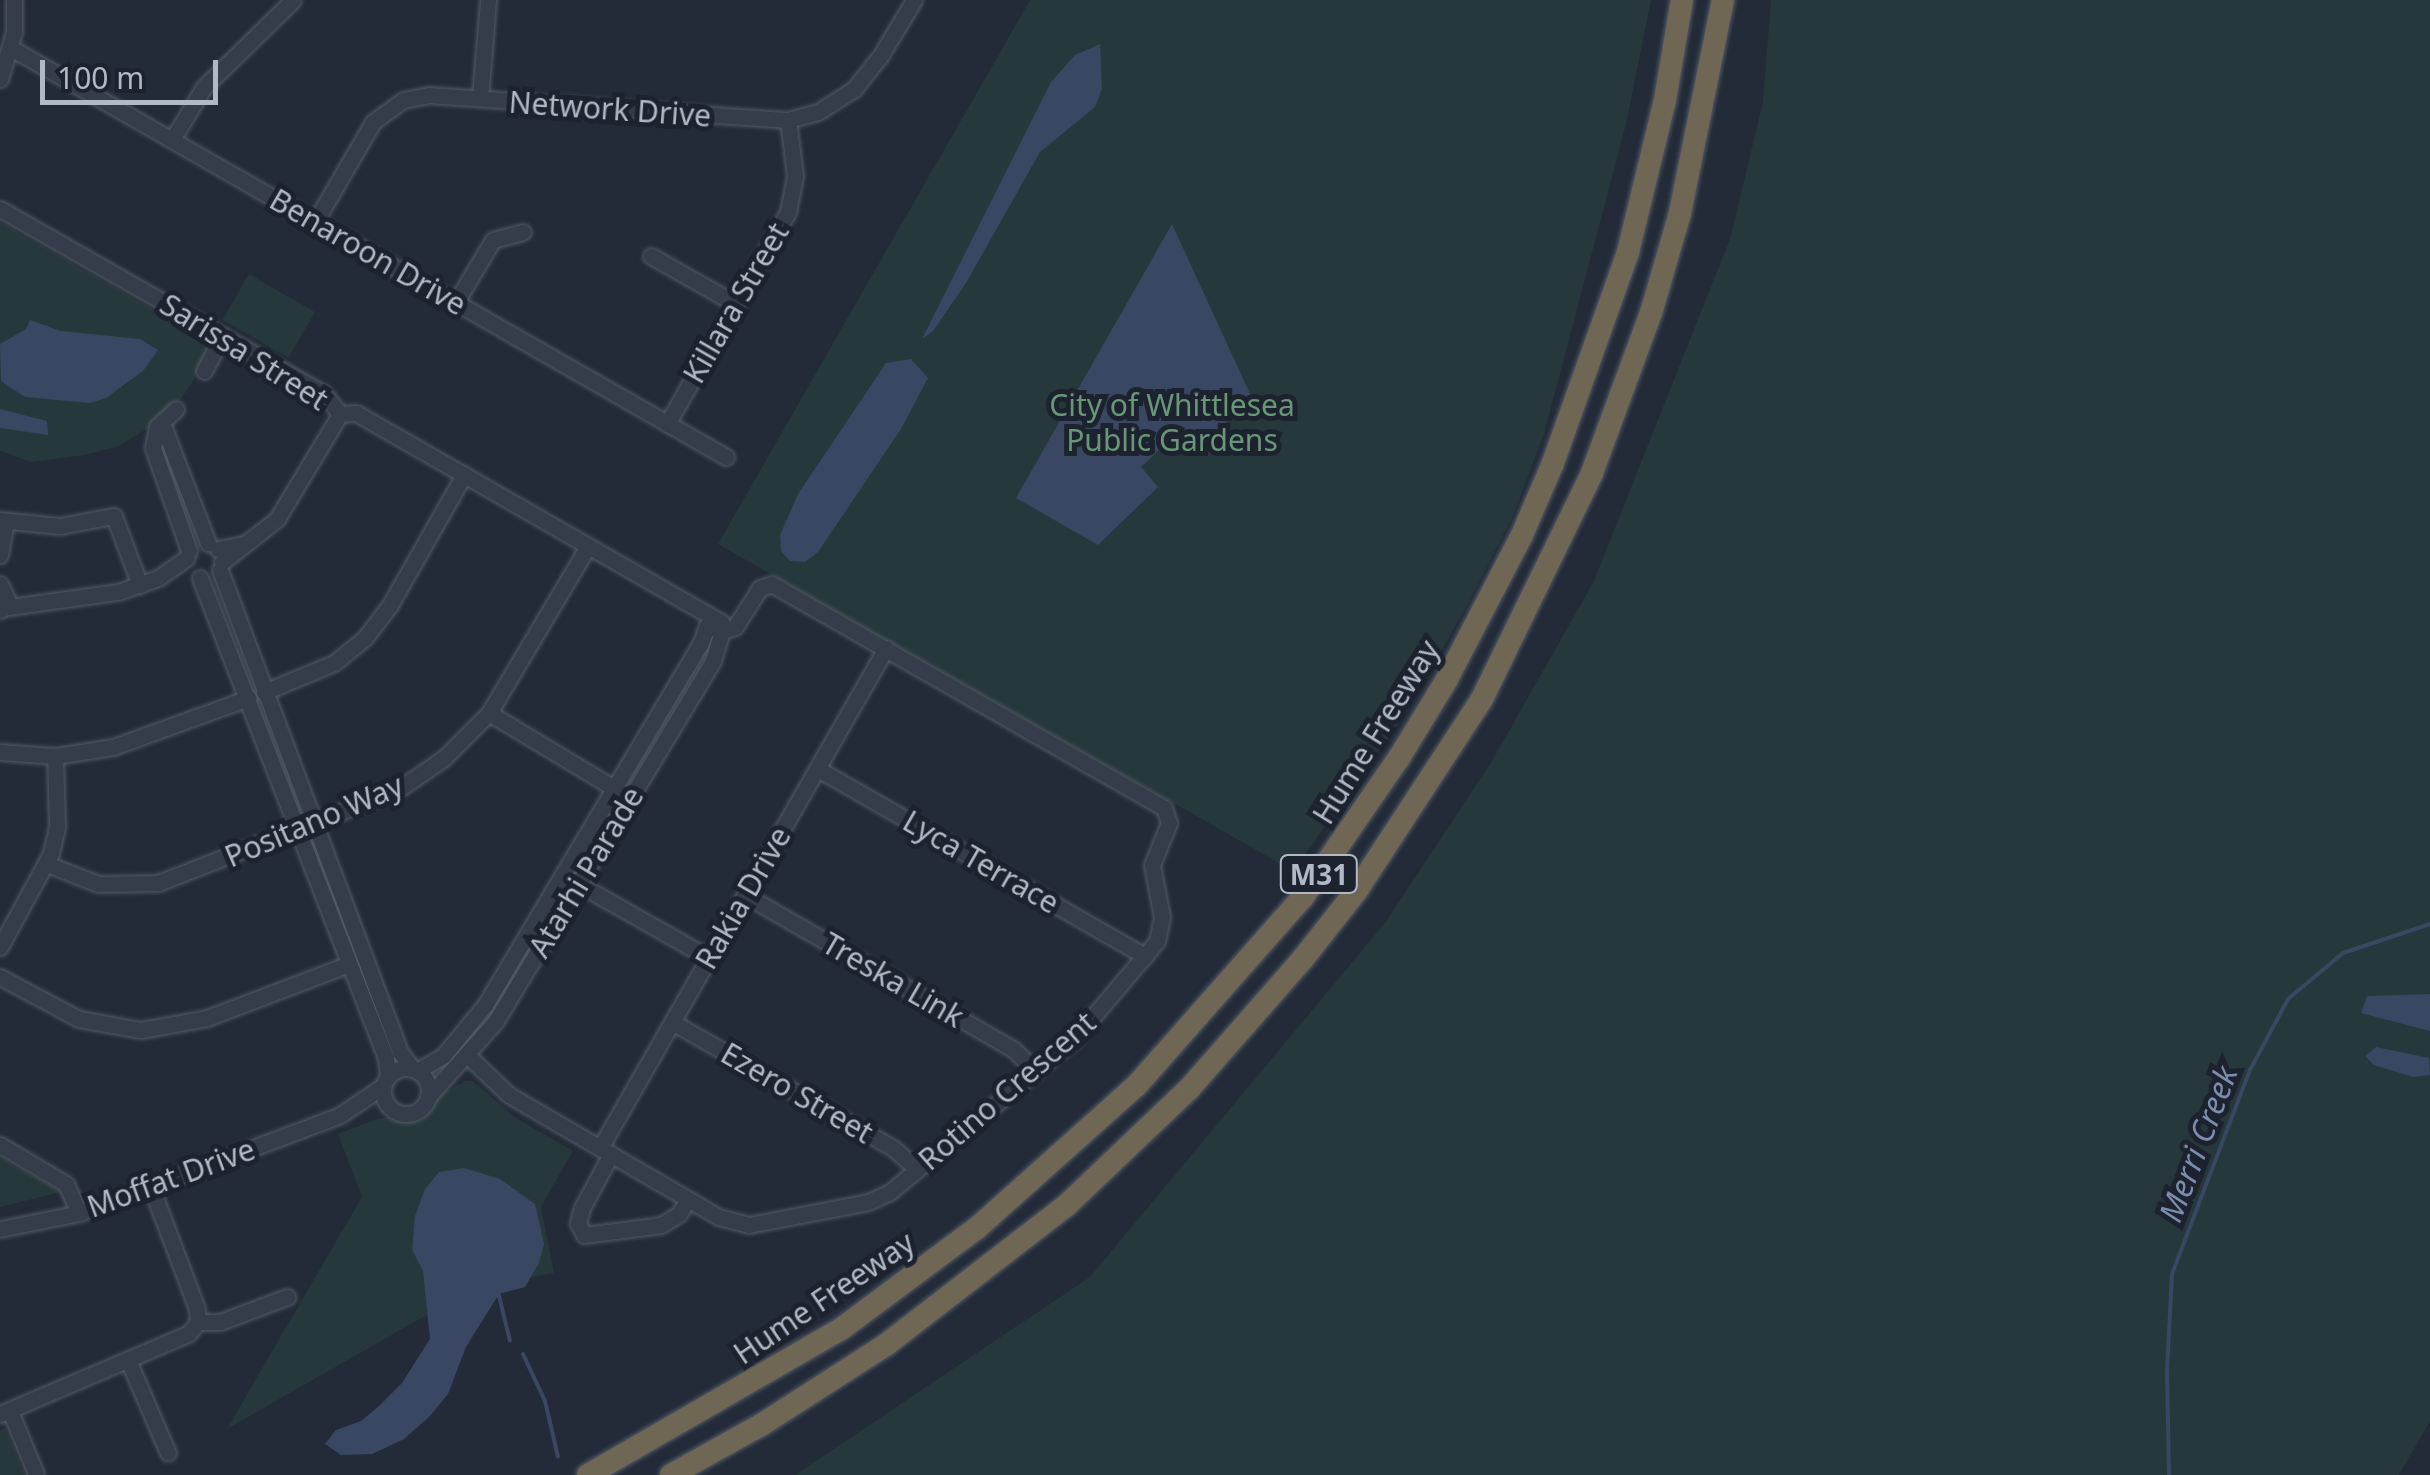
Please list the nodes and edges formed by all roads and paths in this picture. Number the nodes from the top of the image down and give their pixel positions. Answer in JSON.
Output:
{"nodes":[{"id":1,"x":14,"y":0,"type":"edge"},
{"id":2,"x":293,"y":0,"type":"edge"},
{"id":3,"x":488,"y":0,"type":"edge"},
{"id":4,"x":914,"y":0,"type":"edge"},
{"id":5,"x":1682,"y":0,"type":"edge"},
{"id":6,"x":1723,"y":0,"type":"edge"},
{"id":7,"x":11,"y":48,"type":"junction"},
{"id":8,"x":0,"y":79,"type":"edge"},
{"id":9,"x":480,"y":98,"type":"junction"},
{"id":10,"x":788,"y":120,"type":"junction"},
{"id":11,"x":172,"y":140,"type":"junction"},
{"id":12,"x":0,"y":209,"type":"edge"},
{"id":13,"x":315,"y":222,"type":"junction"},
{"id":14,"x":524,"y":232,"type":"dead end"},
{"id":15,"x":651,"y":256,"type":"dead end"},
{"id":16,"x":456,"y":302,"type":"junction"},
{"id":17,"x":736,"y":304,"type":"junction"},
{"id":18,"x":224,"y":336,"type":"junction"},
{"id":19,"x":204,"y":372,"type":"dead end"},
{"id":20,"x":176,"y":408,"type":"dead end"},
{"id":21,"x":340,"y":414,"type":"junction"},
{"id":22,"x":162,"y":423,"type":"junction"},
{"id":23,"x":668,"y":424,"type":"junction"},
{"id":24,"x":726,"y":457,"type":"dead end"},
{"id":25,"x":464,"y":475,"type":"junction"},
{"id":26,"x":3,"y":521,"type":"edge"},
{"id":27,"x":588,"y":546,"type":"junction"},
{"id":28,"x":0,"y":555,"type":"edge"},
{"id":29,"x":188,"y":555,"type":"junction"},
{"id":30,"x":217,"y":556,"type":"junction"},
{"id":31,"x":197,"y":576,"type":"junction"},
{"id":32,"x":158,"y":578,"type":"junction"},
{"id":33,"x":2,"y":583,"type":"edge"},
{"id":34,"x":140,"y":585,"type":"junction"},
{"id":35,"x":30,"y":602,"type":"junction"},
{"id":36,"x":1,"y":609,"type":"edge"},
{"id":37,"x":717,"y":626,"type":"junction"},
{"id":38,"x":886,"y":648,"type":"junction"},
{"id":39,"x":256,"y":695,"type":"junction"},
{"id":40,"x":488,"y":713,"type":"junction"},
{"id":41,"x":0,"y":752,"type":"edge"},
{"id":42,"x":56,"y":756,"type":"junction"},
{"id":43,"x":818,"y":768,"type":"junction"},
{"id":44,"x":614,"y":788,"type":"junction"},
{"id":45,"x":630,"y":798,"type":"junction"},
{"id":46,"x":306,"y":828,"type":"junction"},
{"id":47,"x":47,"y":864,"type":"junction"},
{"id":48,"x":563,"y":874,"type":"junction"},
{"id":49,"x":579,"y":884,"type":"junction"},
{"id":50,"x":745,"y":895,"type":"junction"},
{"id":51,"x":0,"y":947,"type":"edge"},
{"id":52,"x":1145,"y":956,"type":"junction"},
{"id":53,"x":709,"y":958,"type":"junction"},
{"id":54,"x":350,"y":964,"type":"junction"},
{"id":55,"x":0,"y":977,"type":"edge"},
{"id":56,"x":672,"y":1022,"type":"junction"},
{"id":57,"x":469,"y":1057,"type":"junction"},
{"id":58,"x":415,"y":1070,"type":"junction"},
{"id":59,"x":1036,"y":1071,"type":"junction"},
{"id":60,"x":386,"y":1081,"type":"junction"},
{"id":61,"x":428,"y":1098,"type":"junction"},
{"id":62,"x":392,"y":1110,"type":"junction"},
{"id":63,"x":340,"y":1114,"type":"junction"},
{"id":64,"x":0,"y":1145,"type":"edge"},
{"id":65,"x":605,"y":1151,"type":"junction"},
{"id":66,"x":917,"y":1170,"type":"junction"},
{"id":67,"x":151,"y":1187,"type":"junction"},
{"id":68,"x":688,"y":1199,"type":"junction"},
{"id":69,"x":79,"y":1212,"type":"junction"},
{"id":70,"x":0,"y":1229,"type":"edge"},
{"id":71,"x":288,"y":1297,"type":"dead end"},
{"id":72,"x":198,"y":1322,"type":"junction"},
{"id":73,"x":128,"y":1360,"type":"junction"},
{"id":74,"x":5,"y":1412,"type":"edge"},
{"id":75,"x":168,"y":1453,"type":"dead end"},
{"id":76,"x":36,"y":1474,"type":"edge"},
{"id":77,"x":588,"y":1475,"type":"edge"},
{"id":78,"x":671,"y":1475,"type":"edge"}],
"edges":[{"from":1,"to":7,"type":"street"},
{"from":2,"to":11,"type":"street"},
{"from":3,"to":9,"type":"street"},
{"from":4,"to":10,"type":"street","name":"Network Drive"},
{"from":5,"to":77,"type":"highway","name":"Hume Freeway","number":"M31"},
{"from":6,"to":78,"type":"highway","number":"M31"},
{"from":7,"to":8,"type":"street"},
{"from":7,"to":11,"type":"street","name":"Benaroon Drive"},
{"from":9,"to":10,"type":"street","name":"Network Drive"},
{"from":9,"to":13,"type":"street","name":"Network Drive"},
{"from":10,"to":17,"type":"street","name":"Killara Street"},
{"from":11,"to":13,"type":"street","name":"Benaroon Drive"},
{"from":12,"to":18,"type":"street","name":"Sarissa Street"},
{"from":13,"to":16,"type":"street","name":"Benaroon Drive"},
{"from":14,"to":16,"type":"street"},
{"from":15,"to":17,"type":"street"},
{"from":16,"to":23,"type":"street","name":"Benaroon Drive"},
{"from":17,"to":23,"type":"street","name":"Killara Street"},
{"from":18,"to":19,"type":"street"},
{"from":18,"to":21,"type":"street","name":"Sarissa Street"},
{"from":20,"to":22,"type":"street"},
{"from":21,"to":25,"type":"street","name":"Sarissa Street"},
{"from":21,"to":30,"type":"street"},
{"from":22,"to":29,"type":"street"},
{"from":22,"to":30,"type":"street"},
{"from":23,"to":24,"type":"street","name":"Benaroon Drive"},
{"from":25,"to":27,"type":"street","name":"Sarissa Street"},
{"from":25,"to":39,"type":"street"},
{"from":26,"to":28,"type":"street"},
{"from":26,"to":34,"type":"street"},
{"from":27,"to":37,"type":"street","name":"Sarissa Street"},
{"from":27,"to":40,"type":"street","name":"Positano Way"},
{"from":29,"to":30,"type":"street"},
{"from":29,"to":31,"type":"street"},
{"from":29,"to":32,"type":"street"},
{"from":30,"to":31,"type":"street"},
{"from":30,"to":39,"type":"street"},
{"from":31,"to":32,"type":"street"},
{"from":31,"to":39,"type":"street"},
{"from":32,"to":34,"type":"street"},
{"from":33,"to":35,"type":"street"},
{"from":33,"to":36,"type":"street"},
{"from":34,"to":35,"type":"street"},
{"from":35,"to":36,"type":"street"},
{"from":37,"to":38,"type":"street","name":"Rotino Crescent"},
{"from":37,"to":44,"type":"street","name":"Atarhi Parade"},
{"from":37,"to":45,"type":"street","name":"Atarhi Parade"},
{"from":38,"to":43,"type":"street","name":"Rakia Drive"},
{"from":38,"to":52,"type":"street","name":"Rotino Crescent"},
{"from":39,"to":42,"type":"street"},
{"from":39,"to":46,"type":"street"},
{"from":40,"to":44,"type":"street"},
{"from":40,"to":46,"type":"street","name":"Positano Way"},
{"from":41,"to":42,"type":"street"},
{"from":42,"to":47,"type":"street"},
{"from":43,"to":50,"type":"street","name":"Rakia Drive"},
{"from":43,"to":52,"type":"street","name":"Lyca Terrace"},
{"from":44,"to":45,"type":"street"},
{"from":44,"to":48,"type":"street","name":"Atarhi Parade"},
{"from":45,"to":49,"type":"street","name":"Atarhi Parade"},
{"from":46,"to":47,"type":"street","name":"Positano Way"},
{"from":46,"to":54,"type":"street"},
{"from":46,"to":58,"type":"street"},
{"from":47,"to":51,"type":"street"},
{"from":48,"to":49,"type":"street"},
{"from":48,"to":58,"type":"street","name":"Atarhi Parade"},
{"from":49,"to":53,"type":"street"},
{"from":49,"to":57,"type":"street","name":"Atarhi Parade"},
{"from":50,"to":53,"type":"street","name":"Rakia Drive"},
{"from":50,"to":59,"type":"street","name":"Treska Link"},
{"from":52,"to":59,"type":"street","name":"Rotino Crescent"},
{"from":53,"to":56,"type":"street","name":"Rakia Drive"},
{"from":54,"to":55,"type":"street"},
{"from":54,"to":60,"type":"street"},
{"from":56,"to":65,"type":"street","name":"Rakia Drive"},
{"from":56,"to":66,"type":"street","name":"Ezero Street"},
{"from":57,"to":61,"type":"street","name":"Atarhi Parade"},
{"from":57,"to":65,"type":"street","name":"Rotino Crescent"},
{"from":58,"to":60,"type":"street"},
{"from":58,"to":61,"type":"street"},
{"from":59,"to":66,"type":"street","name":"Rotino Crescent"},
{"from":60,"to":62,"type":"street"},
{"from":60,"to":63,"type":"street","name":"Moffat Drive"},
{"from":61,"to":62,"type":"street"},
{"from":62,"to":63,"type":"street","name":"Moffat Drive"},
{"from":63,"to":67,"type":"street","name":"Moffat Drive"},
{"from":64,"to":69,"type":"street"},
{"from":65,"to":68,"type":"street","name":"Rotino Crescent"},
{"from":65,"to":68,"type":"street","name":"Rakia Drive"},
{"from":66,"to":68,"type":"street","name":"Rotino Crescent"},
{"from":67,"to":69,"type":"street","name":"Moffat Drive"},
{"from":67,"to":72,"type":"street"},
{"from":69,"to":70,"type":"street","name":"Moffat Drive"},
{"from":71,"to":72,"type":"street"},
{"from":72,"to":73,"type":"street"},
{"from":73,"to":74,"type":"street"},
{"from":73,"to":75,"type":"street"},
{"from":74,"to":76,"type":"street"}]}
